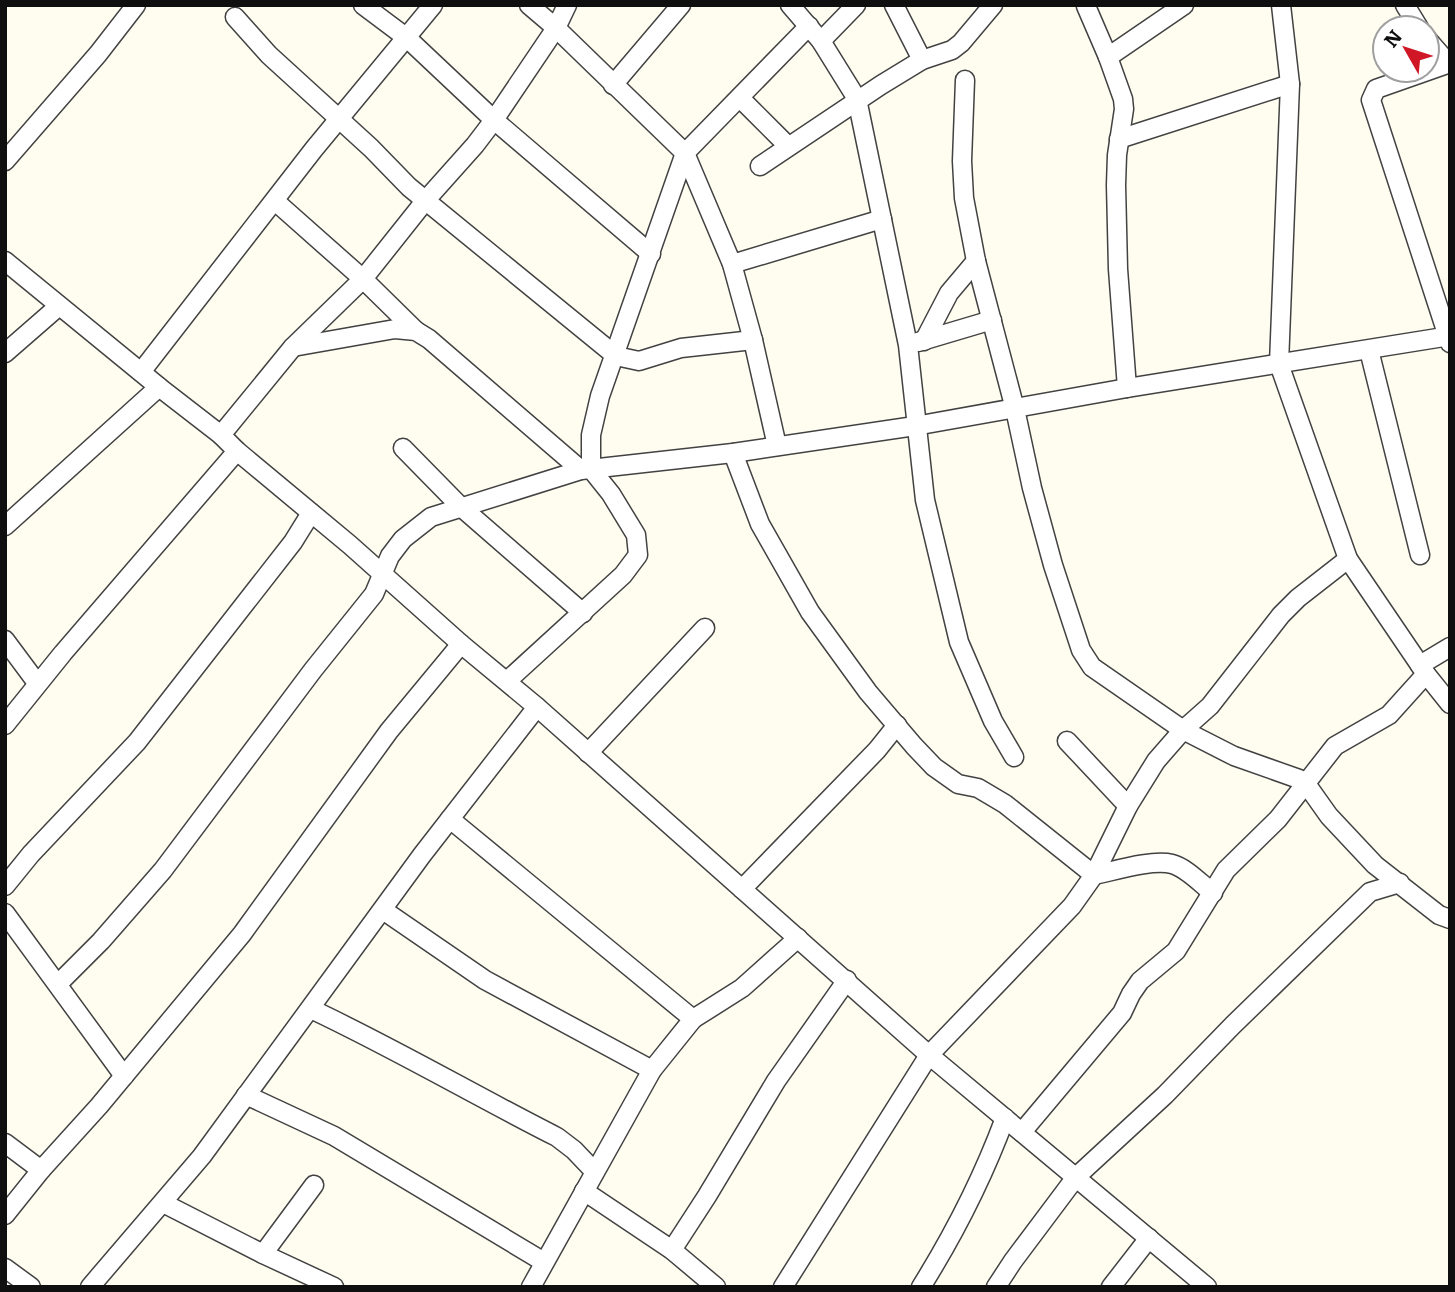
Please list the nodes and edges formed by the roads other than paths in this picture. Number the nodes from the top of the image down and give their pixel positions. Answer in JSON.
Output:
{"nodes":[{"id":1,"x":136,"y":5,"type":"edge"},
{"id":2,"x":363,"y":5,"type":"edge"},
{"id":3,"x":433,"y":5,"type":"edge"},
{"id":4,"x":529,"y":5,"type":"edge"},
{"id":5,"x":567,"y":5,"type":"edge"},
{"id":6,"x":681,"y":5,"type":"edge"},
{"id":7,"x":790,"y":5,"type":"edge"},
{"id":8,"x":856,"y":5,"type":"edge"},
{"id":9,"x":894,"y":5,"type":"edge"},
{"id":10,"x":993,"y":5,"type":"edge"},
{"id":11,"x":1184,"y":5,"type":"edge"},
{"id":12,"x":1281,"y":5,"type":"edge"},
{"id":13,"x":1086,"y":6,"type":"edge"},
{"id":14,"x":235,"y":17,"type":"dead end"},
{"id":15,"x":809,"y":26,"type":"junction"},
{"id":16,"x":556,"y":28,"type":"junction"},
{"id":17,"x":407,"y":38,"type":"junction"},
{"id":18,"x":821,"y":41,"type":"junction"},
{"id":19,"x":1108,"y":57,"type":"junction"},
{"id":20,"x":922,"y":60,"type":"junction"},
{"id":21,"x":1449,"y":64,"type":"edge"},
{"id":22,"x":965,"y":80,"type":"dead end"},
{"id":23,"x":1290,"y":84,"type":"junction"},
{"id":24,"x":612,"y":85,"type":"junction"},
{"id":25,"x":740,"y":97,"type":"junction"},
{"id":26,"x":857,"y":99,"type":"junction"},
{"id":27,"x":337,"y":119,"type":"junction"},
{"id":28,"x":494,"y":120,"type":"junction"},
{"id":29,"x":1119,"y":139,"type":"junction"},
{"id":30,"x":788,"y":146,"type":"junction"},
{"id":31,"x":685,"y":153,"type":"junction"},
{"id":32,"x":5,"y":161,"type":"edge"},
{"id":33,"x":760,"y":166,"type":"dead end"},
{"id":34,"x":275,"y":201,"type":"junction"},
{"id":35,"x":425,"y":201,"type":"junction"},
{"id":36,"x":881,"y":219,"type":"junction"},
{"id":37,"x":651,"y":254,"type":"junction"},
{"id":38,"x":5,"y":261,"type":"edge"},
{"id":39,"x":976,"y":261,"type":"junction"},
{"id":40,"x":732,"y":264,"type":"junction"},
{"id":41,"x":363,"y":279,"type":"junction"},
{"id":42,"x":59,"y":306,"type":"junction"},
{"id":43,"x":992,"y":320,"type":"junction"},
{"id":44,"x":416,"y":331,"type":"junction"},
{"id":45,"x":1449,"y":338,"type":"edge"},
{"id":46,"x":753,"y":340,"type":"junction"},
{"id":47,"x":916,"y":343,"type":"junction"},
{"id":48,"x":293,"y":347,"type":"junction"},
{"id":49,"x":1369,"y":350,"type":"junction"},
{"id":50,"x":5,"y":353,"type":"edge"},
{"id":51,"x":616,"y":356,"type":"junction"},
{"id":52,"x":1279,"y":364,"type":"junction"},
{"id":53,"x":141,"y":372,"type":"junction"},
{"id":54,"x":159,"y":387,"type":"junction"},
{"id":55,"x":1127,"y":388,"type":"junction"},
{"id":56,"x":1015,"y":408,"type":"junction"},
{"id":57,"x":915,"y":426,"type":"junction"},
{"id":58,"x":221,"y":435,"type":"junction"},
{"id":59,"x":777,"y":446,"type":"junction"},
{"id":60,"x":403,"y":448,"type":"dead end"},
{"id":61,"x":237,"y":451,"type":"junction"},
{"id":62,"x":733,"y":453,"type":"junction"},
{"id":63,"x":586,"y":469,"type":"junction"},
{"id":64,"x":460,"y":506,"type":"junction"},
{"id":65,"x":311,"y":513,"type":"junction"},
{"id":66,"x":5,"y":526,"type":"edge"},
{"id":67,"x":1420,"y":555,"type":"dead end"},
{"id":68,"x":1348,"y":559,"type":"junction"},
{"id":69,"x":382,"y":574,"type":"junction"},
{"id":70,"x":583,"y":613,"type":"junction"},
{"id":71,"x":705,"y":628,"type":"dead end"},
{"id":72,"x":5,"y":639,"type":"edge"},
{"id":73,"x":461,"y":644,"type":"junction"},
{"id":74,"x":1450,"y":648,"type":"edge"},
{"id":75,"x":1423,"y":669,"type":"junction"},
{"id":76,"x":507,"y":681,"type":"junction"},
{"id":77,"x":37,"y":682,"type":"junction"},
{"id":78,"x":1450,"y":704,"type":"edge"},
{"id":79,"x":537,"y":707,"type":"junction"},
{"id":80,"x":5,"y":725,"type":"edge"},
{"id":81,"x":897,"y":725,"type":"junction"},
{"id":82,"x":1183,"y":730,"type":"junction"},
{"id":83,"x":1068,"y":741,"type":"dead end"},
{"id":84,"x":588,"y":753,"type":"junction"},
{"id":85,"x":1014,"y":757,"type":"dead end"},
{"id":86,"x":1307,"y":785,"type":"junction"},
{"id":87,"x":1128,"y":806,"type":"junction"},
{"id":88,"x":450,"y":819,"type":"junction"},
{"id":89,"x":1374,"y":865,"type":"junction"},
{"id":90,"x":1094,"y":875,"type":"junction"},
{"id":91,"x":1400,"y":883,"type":"junction"},
{"id":92,"x":5,"y":886,"type":"edge"},
{"id":93,"x":742,"y":889,"type":"junction"},
{"id":94,"x":1370,"y":892,"type":"junction"},
{"id":95,"x":1213,"y":894,"type":"junction"},
{"id":96,"x":383,"y":910,"type":"junction"},
{"id":97,"x":5,"y":913,"type":"edge"},
{"id":98,"x":1450,"y":919,"type":"edge"},
{"id":99,"x":13,"y":936,"type":"edge"},
{"id":100,"x":798,"y":938,"type":"junction"},
{"id":101,"x":847,"y":980,"type":"junction"},
{"id":102,"x":58,"y":984,"type":"junction"},
{"id":103,"x":311,"y":1009,"type":"junction"},
{"id":104,"x":693,"y":1019,"type":"junction"},
{"id":105,"x":929,"y":1055,"type":"junction"},
{"id":106,"x":652,"y":1070,"type":"junction"},
{"id":107,"x":124,"y":1076,"type":"junction"},
{"id":108,"x":246,"y":1095,"type":"junction"},
{"id":109,"x":1005,"y":1118,"type":"junction"},
{"id":110,"x":1022,"y":1132,"type":"junction"},
{"id":111,"x":5,"y":1143,"type":"edge"},
{"id":112,"x":41,"y":1170,"type":"junction"},
{"id":113,"x":594,"y":1171,"type":"junction"},
{"id":114,"x":1076,"y":1177,"type":"junction"},
{"id":115,"x":314,"y":1185,"type":"dead end"},
{"id":116,"x":584,"y":1191,"type":"junction"},
{"id":117,"x":163,"y":1203,"type":"junction"},
{"id":118,"x":5,"y":1215,"type":"edge"},
{"id":119,"x":1149,"y":1238,"type":"junction"},
{"id":120,"x":672,"y":1250,"type":"junction"},
{"id":121,"x":262,"y":1254,"type":"junction"},
{"id":122,"x":544,"y":1262,"type":"junction"},
{"id":123,"x":5,"y":1268,"type":"edge"},
{"id":124,"x":31,"y":1287,"type":"edge"},
{"id":125,"x":90,"y":1287,"type":"edge"},
{"id":126,"x":334,"y":1287,"type":"edge"},
{"id":127,"x":531,"y":1287,"type":"edge"},
{"id":128,"x":716,"y":1287,"type":"edge"},
{"id":129,"x":783,"y":1287,"type":"edge"},
{"id":130,"x":921,"y":1287,"type":"edge"},
{"id":131,"x":996,"y":1287,"type":"edge"},
{"id":132,"x":1111,"y":1287,"type":"edge"},
{"id":133,"x":1207,"y":1287,"type":"edge"}],
"edges":[{"from":1,"to":32,"type":"street"},
{"from":2,"to":17,"type":"street"},
{"from":3,"to":17,"type":"street"},
{"from":4,"to":16,"type":"street"},
{"from":5,"to":16,"type":"street"},
{"from":6,"to":24,"type":"street"},
{"from":7,"to":15,"type":"street"},
{"from":8,"to":18,"type":"street"},
{"from":9,"to":20,"type":"street"},
{"from":10,"to":20,"type":"street"},
{"from":11,"to":19,"type":"street"},
{"from":12,"to":23,"type":"street"},
{"from":13,"to":19,"type":"street"},
{"from":14,"to":27,"type":"street"},
{"from":15,"to":18,"type":"street"},
{"from":15,"to":25,"type":"street"},
{"from":16,"to":24,"type":"street"},
{"from":16,"to":28,"type":"street"},
{"from":17,"to":27,"type":"street"},
{"from":17,"to":28,"type":"street"},
{"from":18,"to":26,"type":"street"},
{"from":19,"to":29,"type":"street"},
{"from":20,"to":26,"type":"street"},
{"from":21,"to":45,"type":"street"},
{"from":22,"to":39,"type":"street"},
{"from":23,"to":29,"type":"street"},
{"from":23,"to":52,"type":"street"},
{"from":24,"to":31,"type":"street"},
{"from":25,"to":30,"type":"street"},
{"from":25,"to":31,"type":"street"},
{"from":26,"to":30,"type":"street"},
{"from":26,"to":36,"type":"street"},
{"from":27,"to":34,"type":"street"},
{"from":27,"to":35,"type":"street"},
{"from":28,"to":35,"type":"street"},
{"from":28,"to":37,"type":"street"},
{"from":29,"to":55,"type":"street"},
{"from":30,"to":33,"type":"street"},
{"from":31,"to":37,"type":"street"},
{"from":31,"to":40,"type":"street"},
{"from":34,"to":41,"type":"street"},
{"from":34,"to":53,"type":"street"},
{"from":35,"to":41,"type":"street"},
{"from":35,"to":51,"type":"street"},
{"from":36,"to":40,"type":"street"},
{"from":36,"to":47,"type":"street"},
{"from":37,"to":51,"type":"street"},
{"from":38,"to":42,"type":"street"},
{"from":39,"to":43,"type":"street"},
{"from":39,"to":47,"type":"street"},
{"from":40,"to":46,"type":"street"},
{"from":41,"to":44,"type":"street"},
{"from":41,"to":48,"type":"street"},
{"from":42,"to":50,"type":"street"},
{"from":42,"to":53,"type":"street"},
{"from":43,"to":47,"type":"street"},
{"from":43,"to":56,"type":"street"},
{"from":44,"to":48,"type":"street"},
{"from":44,"to":63,"type":"street"},
{"from":45,"to":49,"type":"street"},
{"from":46,"to":51,"type":"street"},
{"from":46,"to":59,"type":"street"},
{"from":47,"to":57,"type":"street"},
{"from":48,"to":58,"type":"street"},
{"from":49,"to":52,"type":"street"},
{"from":49,"to":67,"type":"street"},
{"from":51,"to":63,"type":"street"},
{"from":52,"to":55,"type":"street"},
{"from":52,"to":68,"type":"street"},
{"from":53,"to":54,"type":"street"},
{"from":54,"to":58,"type":"street"},
{"from":54,"to":66,"type":"street"},
{"from":55,"to":56,"type":"street"},
{"from":56,"to":57,"type":"street"},
{"from":56,"to":82,"type":"street"},
{"from":57,"to":59,"type":"street"},
{"from":57,"to":85,"type":"street"},
{"from":58,"to":61,"type":"street"},
{"from":59,"to":62,"type":"street"},
{"from":60,"to":64,"type":"street"},
{"from":61,"to":65,"type":"street"},
{"from":61,"to":77,"type":"street"},
{"from":62,"to":63,"type":"street"},
{"from":62,"to":81,"type":"street"},
{"from":63,"to":64,"type":"street"},
{"from":63,"to":70,"type":"street"},
{"from":64,"to":69,"type":"street"},
{"from":64,"to":70,"type":"street"},
{"from":65,"to":69,"type":"street"},
{"from":65,"to":92,"type":"street"},
{"from":68,"to":75,"type":"street"},
{"from":68,"to":82,"type":"street"},
{"from":69,"to":73,"type":"street"},
{"from":69,"to":102,"type":"street"},
{"from":70,"to":76,"type":"street"},
{"from":71,"to":84,"type":"street"},
{"from":72,"to":77,"type":"street"},
{"from":73,"to":76,"type":"street"},
{"from":73,"to":107,"type":"street"},
{"from":74,"to":75,"type":"street"},
{"from":75,"to":78,"type":"street"},
{"from":75,"to":86,"type":"street"},
{"from":76,"to":79,"type":"street"},
{"from":77,"to":80,"type":"street"},
{"from":79,"to":84,"type":"street"},
{"from":79,"to":88,"type":"street"},
{"from":81,"to":90,"type":"street"},
{"from":81,"to":93,"type":"street"},
{"from":82,"to":86,"type":"street"},
{"from":82,"to":87,"type":"street"},
{"from":83,"to":87,"type":"street"},
{"from":84,"to":93,"type":"street"},
{"from":86,"to":89,"type":"street"},
{"from":86,"to":95,"type":"street"},
{"from":87,"to":90,"type":"street"},
{"from":88,"to":96,"type":"street"},
{"from":88,"to":104,"type":"street"},
{"from":89,"to":91,"type":"street"},
{"from":89,"to":94,"type":"street"},
{"from":90,"to":95,"type":"street"},
{"from":90,"to":105,"type":"street"},
{"from":91,"to":94,"type":"street"},
{"from":91,"to":98,"type":"street"},
{"from":93,"to":100,"type":"street"},
{"from":94,"to":114,"type":"street"},
{"from":95,"to":110,"type":"street"},
{"from":96,"to":103,"type":"street"},
{"from":96,"to":106,"type":"street"},
{"from":97,"to":99,"type":"street"},
{"from":99,"to":102,"type":"street"},
{"from":100,"to":101,"type":"street"},
{"from":100,"to":104,"type":"street"},
{"from":101,"to":105,"type":"street"},
{"from":101,"to":120,"type":"street"},
{"from":102,"to":107,"type":"street"},
{"from":103,"to":108,"type":"street"},
{"from":103,"to":113,"type":"street"},
{"from":104,"to":106,"type":"street"},
{"from":105,"to":109,"type":"street"},
{"from":105,"to":129,"type":"street"},
{"from":106,"to":113,"type":"street"},
{"from":107,"to":112,"type":"street"},
{"from":108,"to":117,"type":"street"},
{"from":108,"to":122,"type":"street"},
{"from":109,"to":110,"type":"street"},
{"from":109,"to":130,"type":"street"},
{"from":110,"to":114,"type":"street"},
{"from":111,"to":112,"type":"street"},
{"from":112,"to":118,"type":"street"},
{"from":113,"to":116,"type":"street"},
{"from":114,"to":119,"type":"street"},
{"from":114,"to":131,"type":"street"},
{"from":115,"to":121,"type":"street"},
{"from":116,"to":120,"type":"street"},
{"from":116,"to":122,"type":"street"},
{"from":117,"to":121,"type":"street"},
{"from":117,"to":125,"type":"street"},
{"from":119,"to":132,"type":"street"},
{"from":119,"to":133,"type":"street"},
{"from":120,"to":128,"type":"street"},
{"from":121,"to":126,"type":"street"},
{"from":122,"to":127,"type":"street"},
{"from":123,"to":124,"type":"street"}]}
